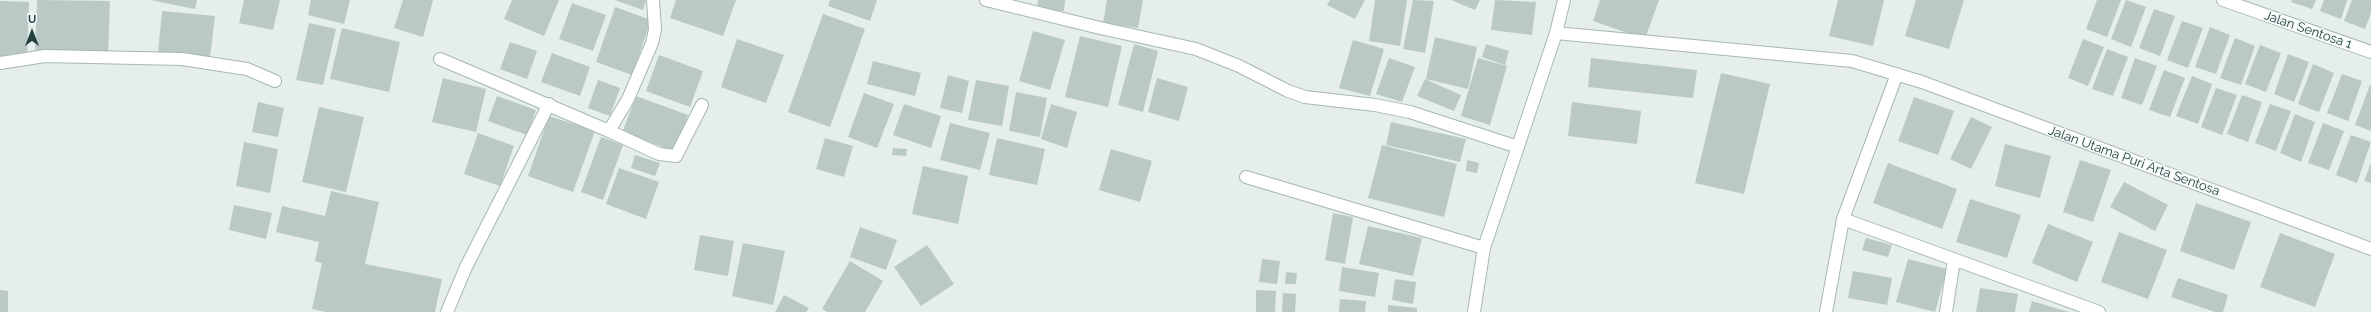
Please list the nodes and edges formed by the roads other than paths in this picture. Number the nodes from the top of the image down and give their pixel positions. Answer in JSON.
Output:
{"nodes":[{"id":1,"x":653,"y":0,"type":"edge"},
{"id":2,"x":986,"y":0,"type":"edge"},
{"id":3,"x":1564,"y":0,"type":"edge"},
{"id":4,"x":2223,"y":0,"type":"edge"},
{"id":5,"x":1556,"y":33,"type":"junction"},
{"id":6,"x":2371,"y":52,"type":"edge"},
{"id":7,"x":440,"y":59,"type":"dead end"},
{"id":8,"x":0,"y":64,"type":"edge"},
{"id":9,"x":1897,"y":74,"type":"junction"},
{"id":10,"x":275,"y":81,"type":"dead end"},
{"id":11,"x":549,"y":104,"type":"junction"},
{"id":12,"x":702,"y":105,"type":"dead end"},
{"id":13,"x":609,"y":131,"type":"junction"},
{"id":14,"x":1518,"y":147,"type":"junction"},
{"id":15,"x":1246,"y":177,"type":"dead end"},
{"id":16,"x":1843,"y":219,"type":"junction"},
{"id":17,"x":1484,"y":248,"type":"junction"},
{"id":18,"x":2371,"y":249,"type":"edge"},
{"id":19,"x":1954,"y":260,"type":"junction"},
{"id":20,"x":2077,"y":308,"type":"edge"},
{"id":21,"x":447,"y":312,"type":"edge"},
{"id":22,"x":1474,"y":312,"type":"edge"},
{"id":23,"x":1826,"y":312,"type":"edge"},
{"id":24,"x":1946,"y":312,"type":"edge"},
{"id":25,"x":2098,"y":312,"type":"edge"}],
"edges":[{"from":1,"to":13,"type":"street"},
{"from":2,"to":14,"type":"street"},
{"from":3,"to":5,"type":"street"},
{"from":4,"to":6,"type":"street","name":"Jalan Sentosa 1"},
{"from":5,"to":9,"type":"street","name":"Jalan Utama Puri Arta Sentosa"},
{"from":5,"to":14,"type":"street"},
{"from":7,"to":11,"type":"street"},
{"from":8,"to":10,"type":"street"},
{"from":9,"to":16,"type":"street"},
{"from":9,"to":18,"type":"street","name":"Jalan Utama Puri Arta Sentosa"},
{"from":11,"to":13,"type":"street"},
{"from":11,"to":21,"type":"street"},
{"from":12,"to":13,"type":"street"},
{"from":14,"to":17,"type":"street"},
{"from":15,"to":17,"type":"street"},
{"from":16,"to":19,"type":"street"},
{"from":16,"to":23,"type":"street"},
{"from":17,"to":22,"type":"street"},
{"from":19,"to":20,"type":"street"},
{"from":19,"to":24,"type":"street"},
{"from":20,"to":25,"type":"street"}]}
